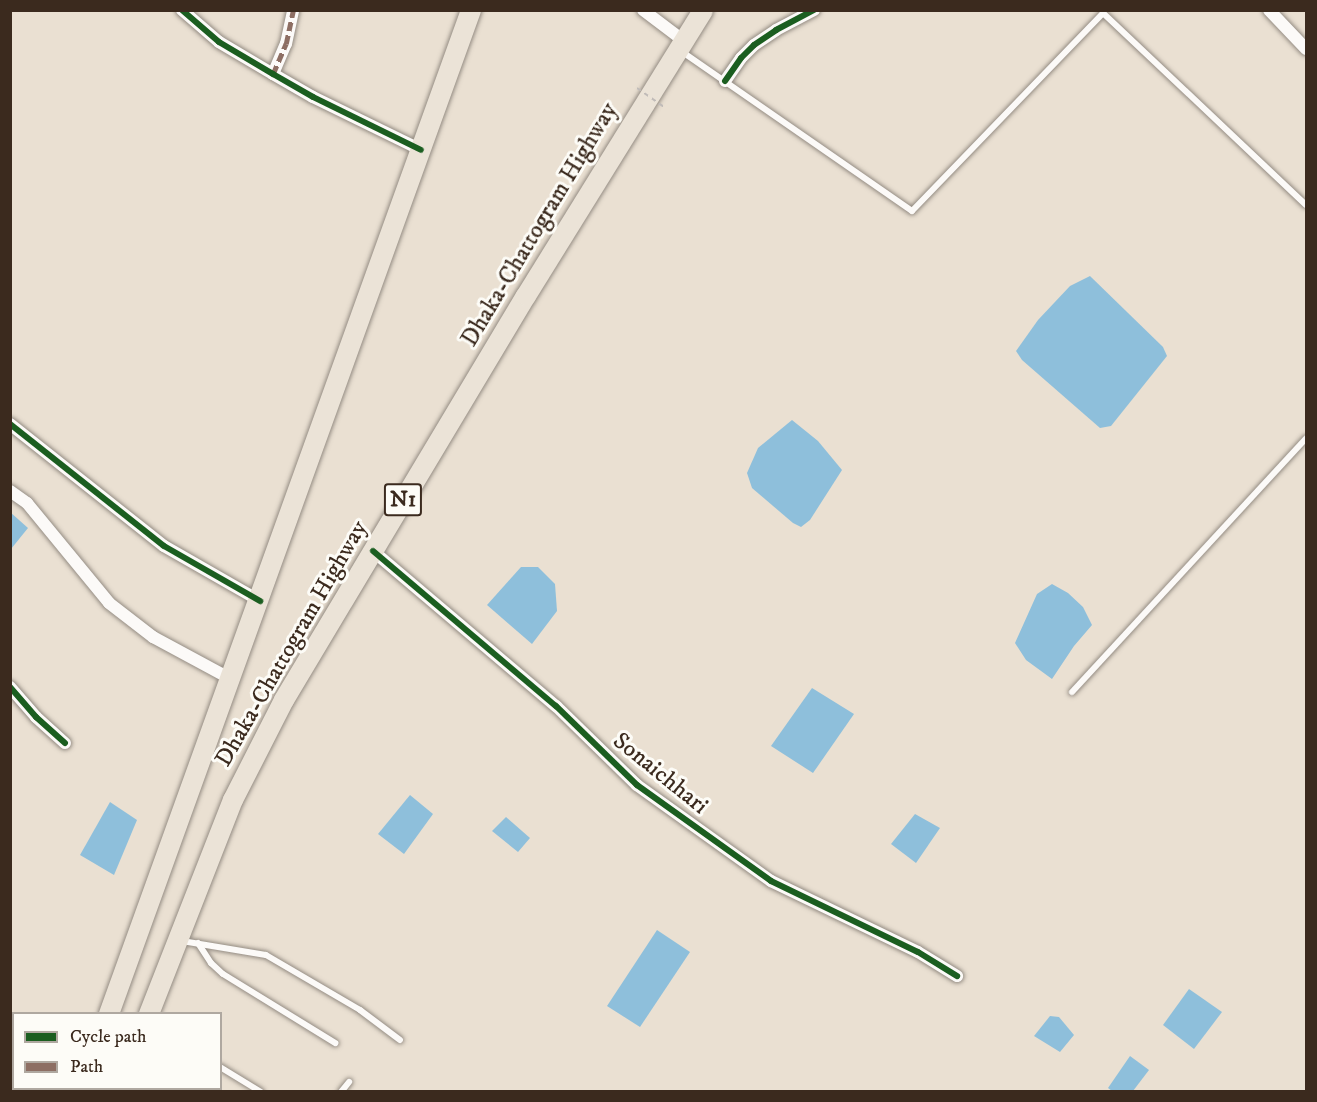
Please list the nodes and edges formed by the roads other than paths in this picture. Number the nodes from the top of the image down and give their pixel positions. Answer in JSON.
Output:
{"nodes":[{"id":1,"x":182,"y":10,"type":"edge"},
{"id":2,"x":292,"y":10,"type":"edge"},
{"id":3,"x":471,"y":10,"type":"edge"},
{"id":4,"x":643,"y":10,"type":"edge"},
{"id":5,"x":703,"y":10,"type":"edge"},
{"id":6,"x":814,"y":10,"type":"edge"},
{"id":7,"x":1269,"y":10,"type":"edge"},
{"id":8,"x":681,"y":45,"type":"junction"},
{"id":9,"x":1306,"y":49,"type":"edge"},
{"id":10,"x":273,"y":74,"type":"junction"},
{"id":11,"x":725,"y":81,"type":"junction"},
{"id":12,"x":421,"y":150,"type":"junction"},
{"id":13,"x":1306,"y":205,"type":"edge"},
{"id":14,"x":10,"y":424,"type":"edge"},
{"id":15,"x":1306,"y":438,"type":"edge"},
{"id":16,"x":10,"y":491,"type":"edge"},
{"id":17,"x":373,"y":551,"type":"junction"},
{"id":18,"x":260,"y":601,"type":"junction"},
{"id":19,"x":231,"y":679,"type":"junction"},
{"id":20,"x":10,"y":687,"type":"edge"},
{"id":21,"x":1072,"y":692,"type":"dead end"},
{"id":22,"x":65,"y":743,"type":"dead end"},
{"id":23,"x":178,"y":940,"type":"junction"},
{"id":24,"x":198,"y":944,"type":"junction"},
{"id":25,"x":957,"y":976,"type":"dead end"},
{"id":26,"x":110,"y":1012,"type":"edge"},
{"id":27,"x":150,"y":1012,"type":"edge"},
{"id":28,"x":400,"y":1041,"type":"dead end"},
{"id":29,"x":335,"y":1043,"type":"dead end"},
{"id":30,"x":222,"y":1069,"type":"edge"},
{"id":31,"x":349,"y":1082,"type":"dead end"},
{"id":32,"x":261,"y":1092,"type":"edge"},
{"id":33,"x":341,"y":1092,"type":"edge"}],
"edges":[{"from":1,"to":10,"type":"street"},
{"from":2,"to":10,"type":"street"},
{"from":3,"to":12,"type":"highway","name":"Dhaka-Chattogram Highway"},
{"from":4,"to":8,"type":"street"},
{"from":5,"to":8,"type":"highway","name":"Dhaka-Chattogram Highway","number":"N1"},
{"from":6,"to":11,"type":"street"},
{"from":7,"to":9,"type":"street"},
{"from":8,"to":11,"type":"lane"},
{"from":8,"to":17,"type":"highway","name":"Dhaka-Chattogram Highway","number":"N1"},
{"from":10,"to":12,"type":"street"},
{"from":11,"to":13,"type":"lane"},
{"from":12,"to":18,"type":"highway","name":"Dhaka-Chattogram Highway"},
{"from":14,"to":18,"type":"street"},
{"from":15,"to":21,"type":"lane"},
{"from":16,"to":19,"type":"street"},
{"from":17,"to":23,"type":"highway","name":"Dhaka-Chattogram Highway","number":"N1"},
{"from":17,"to":25,"type":"street","name":"Sonaichhari"},
{"from":18,"to":19,"type":"highway","name":"Dhaka-Chattogram Highway"},
{"from":19,"to":26,"type":"highway","name":"Dhaka-Chattogram Highway"},
{"from":20,"to":22,"type":"street"},
{"from":23,"to":24,"type":"lane"},
{"from":23,"to":27,"type":"highway","name":"Dhaka-Chattogram Highway","number":"N1"},
{"from":24,"to":28,"type":"lane"},
{"from":24,"to":29,"type":"lane"},
{"from":30,"to":32,"type":"lane"},
{"from":31,"to":33,"type":"lane"}]}
